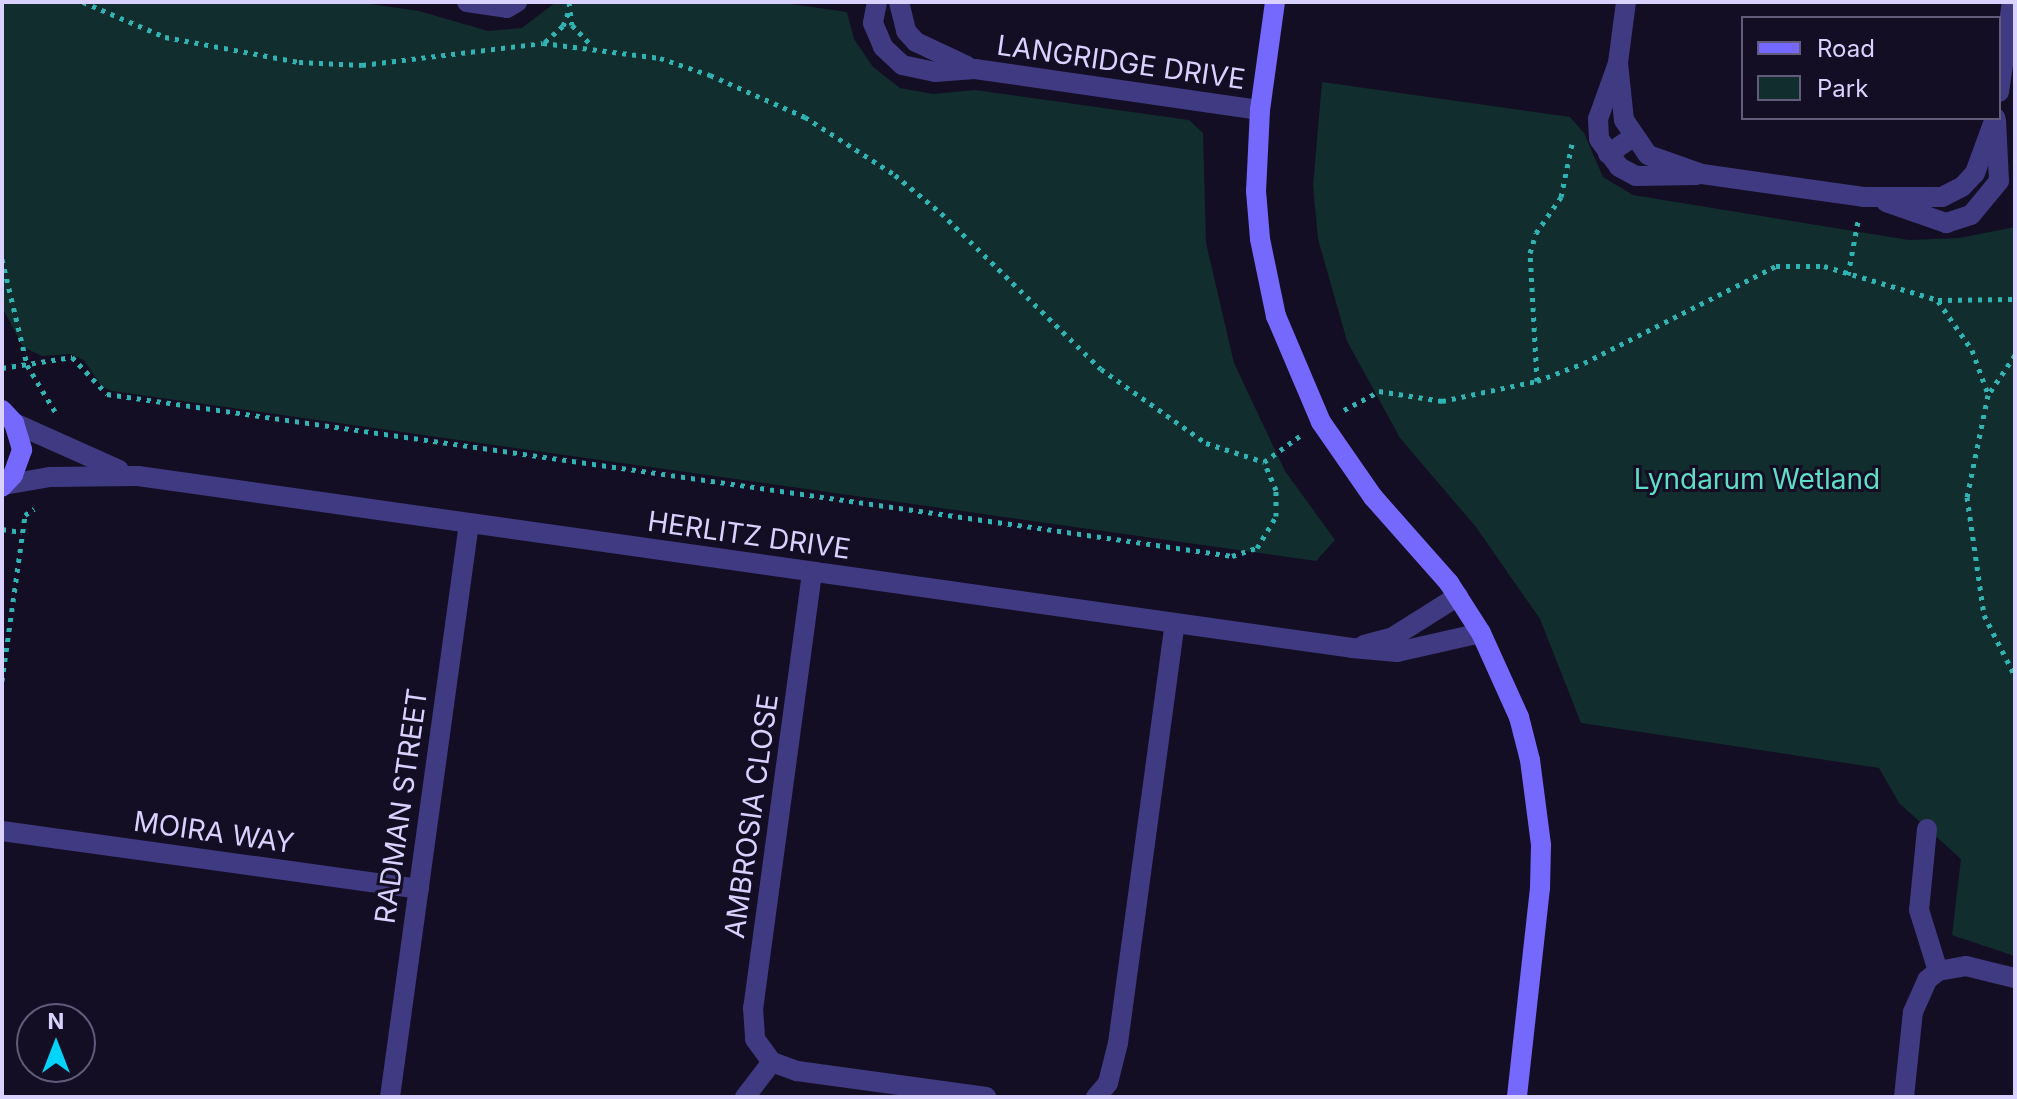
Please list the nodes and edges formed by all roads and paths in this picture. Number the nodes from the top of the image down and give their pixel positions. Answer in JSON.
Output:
{"nodes":[{"id":1,"x":83,"y":2,"type":"edge"},
{"id":2,"x":94,"y":2,"type":"edge"},
{"id":3,"x":467,"y":2,"type":"edge"},
{"id":4,"x":517,"y":2,"type":"edge"},
{"id":5,"x":569,"y":2,"type":"edge"},
{"id":6,"x":877,"y":2,"type":"edge"},
{"id":7,"x":899,"y":2,"type":"edge"},
{"id":8,"x":1275,"y":2,"type":"edge"},
{"id":9,"x":1626,"y":2,"type":"edge"},
{"id":10,"x":2012,"y":2,"type":"edge"},
{"id":11,"x":568,"y":12,"type":"junction"},
{"id":12,"x":105,"y":14,"type":"junction"},
{"id":13,"x":906,"y":31,"type":"junction"},
{"id":14,"x":543,"y":43,"type":"junction"},
{"id":15,"x":592,"y":46,"type":"junction"},
{"id":16,"x":883,"y":47,"type":"junction"},
{"id":17,"x":1618,"y":63,"type":"junction"},
{"id":18,"x":975,"y":69,"type":"junction"},
{"id":19,"x":2001,"y":78,"type":"edge"},
{"id":20,"x":1260,"y":110,"type":"junction"},
{"id":21,"x":1994,"y":120,"type":"edge"},
{"id":22,"x":1995,"y":120,"type":"edge"},
{"id":23,"x":1573,"y":135,"type":"dead end"},
{"id":24,"x":1632,"y":138,"type":"junction"},
{"id":25,"x":1608,"y":154,"type":"junction"},
{"id":26,"x":1702,"y":174,"type":"junction"},
{"id":27,"x":1872,"y":199,"type":"junction"},
{"id":28,"x":2,"y":259,"type":"edge"},
{"id":29,"x":1848,"y":275,"type":"junction"},
{"id":30,"x":2015,"y":299,"type":"edge"},
{"id":31,"x":1938,"y":300,"type":"junction"},
{"id":32,"x":2015,"y":355,"type":"edge"},
{"id":33,"x":27,"y":365,"type":"junction"},
{"id":34,"x":2,"y":368,"type":"edge"},
{"id":35,"x":1537,"y":381,"type":"junction"},
{"id":36,"x":1988,"y":395,"type":"junction"},
{"id":37,"x":2,"y":401,"type":"edge"},
{"id":38,"x":10,"y":418,"type":"edge"},
{"id":39,"x":1321,"y":422,"type":"junction"},
{"id":40,"x":1264,"y":462,"type":"junction"},
{"id":41,"x":138,"y":476,"type":"junction"},
{"id":42,"x":3,"y":486,"type":"edge"},
{"id":43,"x":469,"y":523,"type":"junction"},
{"id":44,"x":2,"y":529,"type":"edge"},
{"id":45,"x":812,"y":573,"type":"junction"},
{"id":46,"x":1458,"y":596,"type":"junction"},
{"id":47,"x":1175,"y":624,"type":"junction"},
{"id":48,"x":1481,"y":633,"type":"junction"},
{"id":49,"x":1352,"y":648,"type":"junction"},
{"id":50,"x":2015,"y":676,"type":"edge"},
{"id":51,"x":2,"y":681,"type":"edge"},
{"id":52,"x":1927,"y":829,"type":"dead end"},
{"id":53,"x":2,"y":831,"type":"edge"},
{"id":54,"x":419,"y":889,"type":"junction"},
{"id":55,"x":1938,"y":971,"type":"junction"},
{"id":56,"x":2015,"y":978,"type":"edge"},
{"id":57,"x":772,"y":1062,"type":"junction"},
{"id":58,"x":390,"y":1097,"type":"edge"},
{"id":59,"x":745,"y":1097,"type":"edge"},
{"id":60,"x":986,"y":1097,"type":"edge"},
{"id":61,"x":1096,"y":1097,"type":"edge"},
{"id":62,"x":1517,"y":1097,"type":"edge"},
{"id":63,"x":1904,"y":1097,"type":"edge"}],
"edges":[{"from":1,"to":12,"type":"path"},
{"from":2,"to":12,"type":"path"},
{"from":3,"to":4,"type":"street"},
{"from":5,"to":11,"type":"path"},
{"from":6,"to":16,"type":"street"},
{"from":7,"to":13,"type":"street"},
{"from":8,"to":20,"type":"street"},
{"from":9,"to":17,"type":"street"},
{"from":10,"to":19,"type":"street"},
{"from":11,"to":14,"type":"path"},
{"from":11,"to":15,"type":"path"},
{"from":12,"to":14,"type":"path"},
{"from":13,"to":16,"type":"street"},
{"from":13,"to":18,"type":"street","name":"LANGRIDGE DRIVE"},
{"from":14,"to":15,"type":"path"},
{"from":15,"to":40,"type":"path"},
{"from":16,"to":18,"type":"street","name":"LANGRIDGE DRIVE"},
{"from":17,"to":24,"type":"street"},
{"from":17,"to":25,"type":"street"},
{"from":18,"to":20,"type":"street","name":"LANGRIDGE DRIVE"},
{"from":20,"to":39,"type":"street"},
{"from":21,"to":27,"type":"street"},
{"from":22,"to":27,"type":"street"},
{"from":23,"to":35,"type":"path"},
{"from":24,"to":25,"type":"street"},
{"from":24,"to":26,"type":"street"},
{"from":25,"to":26,"type":"street"},
{"from":26,"to":27,"type":"street"},
{"from":27,"to":29,"type":"path"},
{"from":28,"to":33,"type":"path"},
{"from":29,"to":31,"type":"path"},
{"from":29,"to":35,"type":"path"},
{"from":30,"to":31,"type":"path"},
{"from":31,"to":36,"type":"path"},
{"from":32,"to":36,"type":"path"},
{"from":33,"to":34,"type":"path"},
{"from":33,"to":40,"type":"path"},
{"from":35,"to":39,"type":"path"},
{"from":36,"to":50,"type":"path"},
{"from":37,"to":38,"type":"street"},
{"from":38,"to":41,"type":"street","name":"HERLITZ DRIVE"},
{"from":38,"to":42,"type":"street"},
{"from":39,"to":40,"type":"path"},
{"from":39,"to":46,"type":"street"},
{"from":41,"to":42,"type":"street","name":"HERLITZ DRIVE"},
{"from":41,"to":43,"type":"street","name":"HERLITZ DRIVE"},
{"from":43,"to":45,"type":"street","name":"HERLITZ DRIVE"},
{"from":43,"to":54,"type":"street","name":"RADMAN STREET"},
{"from":44,"to":51,"type":"path"},
{"from":45,"to":47,"type":"street","name":"HERLITZ DRIVE"},
{"from":45,"to":57,"type":"street","name":"AMBROSIA CLOSE"},
{"from":46,"to":48,"type":"street"},
{"from":46,"to":49,"type":"street","name":"HERLITZ DRIVE"},
{"from":47,"to":49,"type":"street","name":"HERLITZ DRIVE"},
{"from":47,"to":61,"type":"street"},
{"from":48,"to":49,"type":"street","name":"HERLITZ DRIVE"},
{"from":48,"to":62,"type":"street"},
{"from":52,"to":55,"type":"street"},
{"from":53,"to":54,"type":"street","name":"MOIRA WAY"},
{"from":54,"to":58,"type":"street","name":"RADMAN STREET"},
{"from":55,"to":56,"type":"street"},
{"from":55,"to":63,"type":"street"},
{"from":57,"to":59,"type":"street"},
{"from":57,"to":60,"type":"street"}]}
